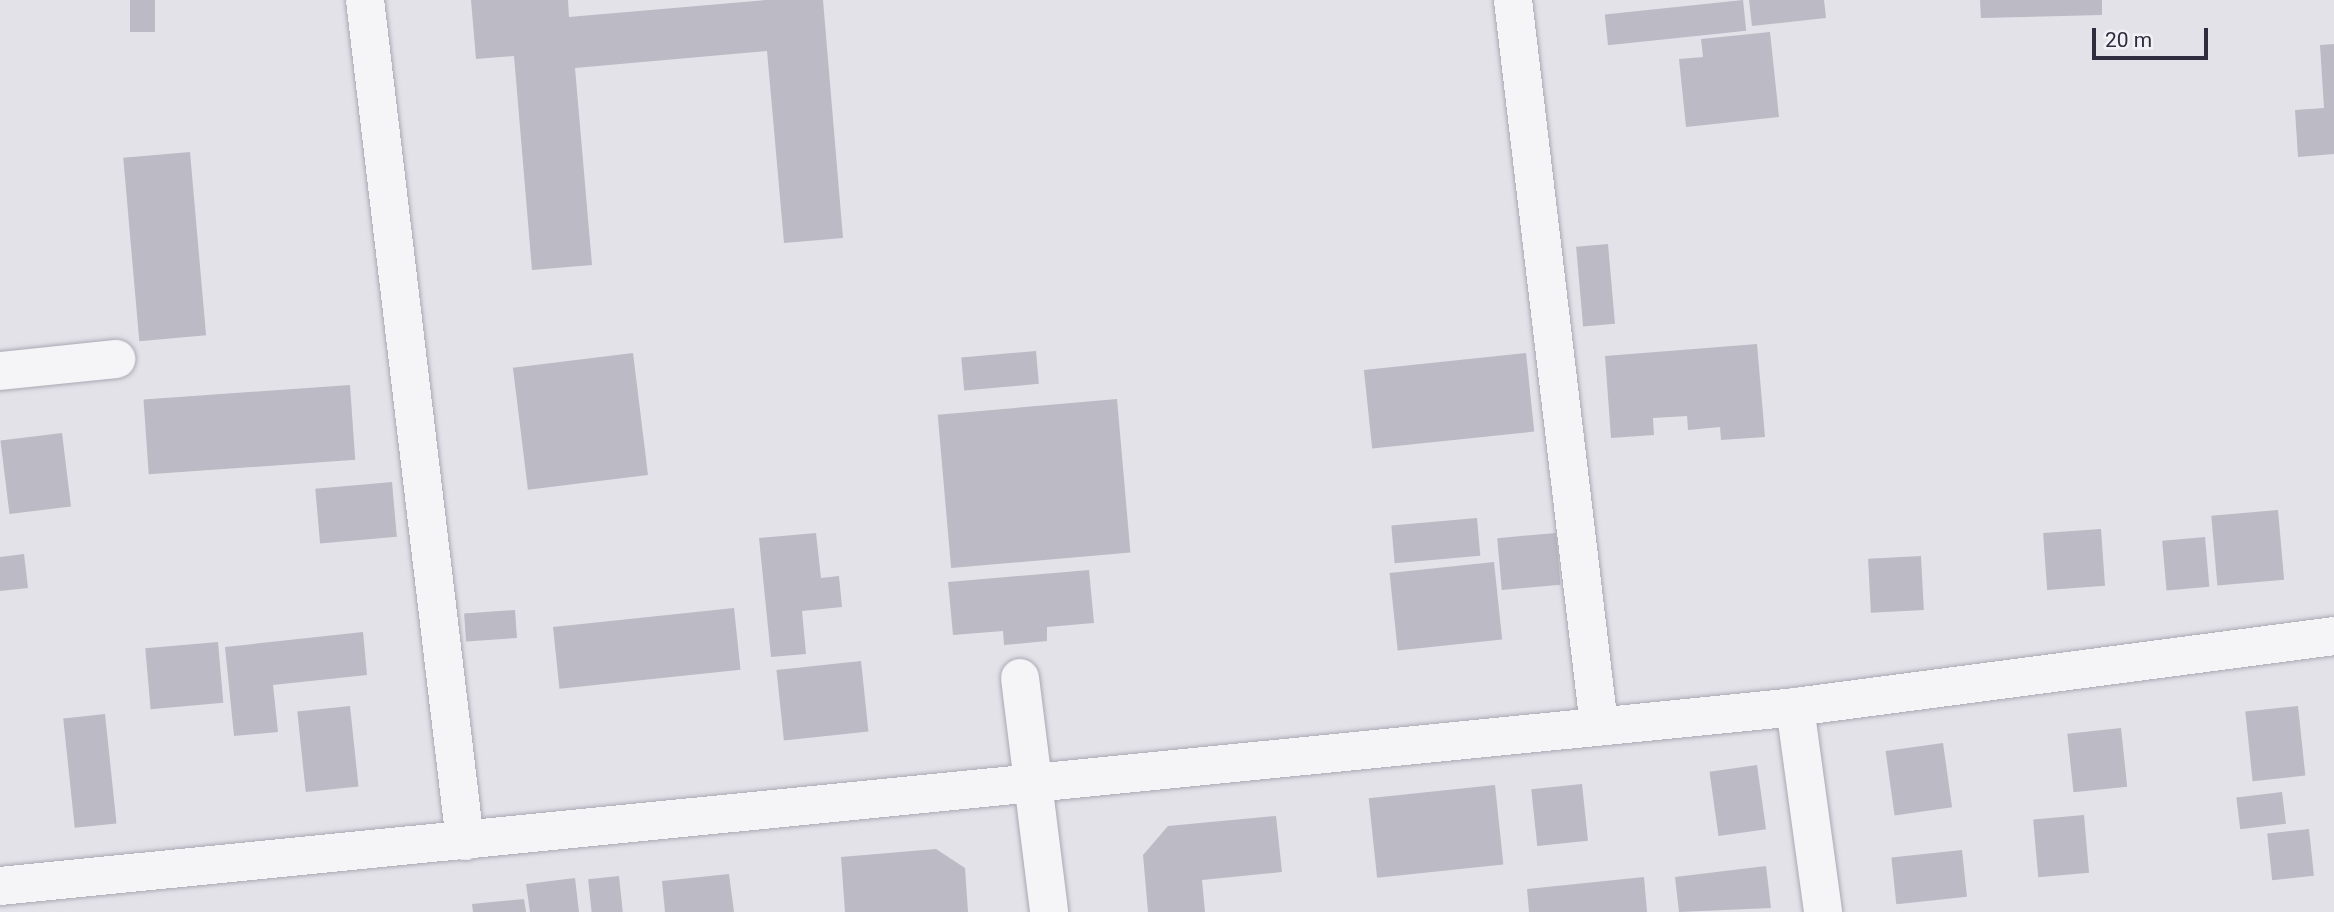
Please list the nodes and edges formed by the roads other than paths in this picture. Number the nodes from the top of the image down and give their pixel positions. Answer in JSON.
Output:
{"nodes":[{"id":1,"x":365,"y":0,"type":"edge"},
{"id":2,"x":1513,"y":0,"type":"edge"},
{"id":3,"x":116,"y":359,"type":"dead end"},
{"id":4,"x":0,"y":372,"type":"edge"},
{"id":5,"x":2334,"y":636,"type":"edge"},
{"id":6,"x":1020,"y":678,"type":"dead end"},
{"id":7,"x":1796,"y":707,"type":"junction"},
{"id":8,"x":1599,"y":725,"type":"junction"},
{"id":9,"x":1036,"y":785,"type":"junction"},
{"id":10,"x":465,"y":841,"type":"junction"},
{"id":11,"x":0,"y":886,"type":"edge"},
{"id":12,"x":1049,"y":912,"type":"edge"},
{"id":13,"x":1823,"y":912,"type":"edge"}],
"edges":[{"from":1,"to":10,"type":"street"},
{"from":2,"to":8,"type":"street"},
{"from":3,"to":4,"type":"street"},
{"from":5,"to":7,"type":"street"},
{"from":6,"to":9,"type":"street"},
{"from":7,"to":8,"type":"street"},
{"from":7,"to":13,"type":"street"},
{"from":8,"to":9,"type":"street"},
{"from":9,"to":10,"type":"street"},
{"from":9,"to":12,"type":"street"},
{"from":10,"to":11,"type":"street"}]}
